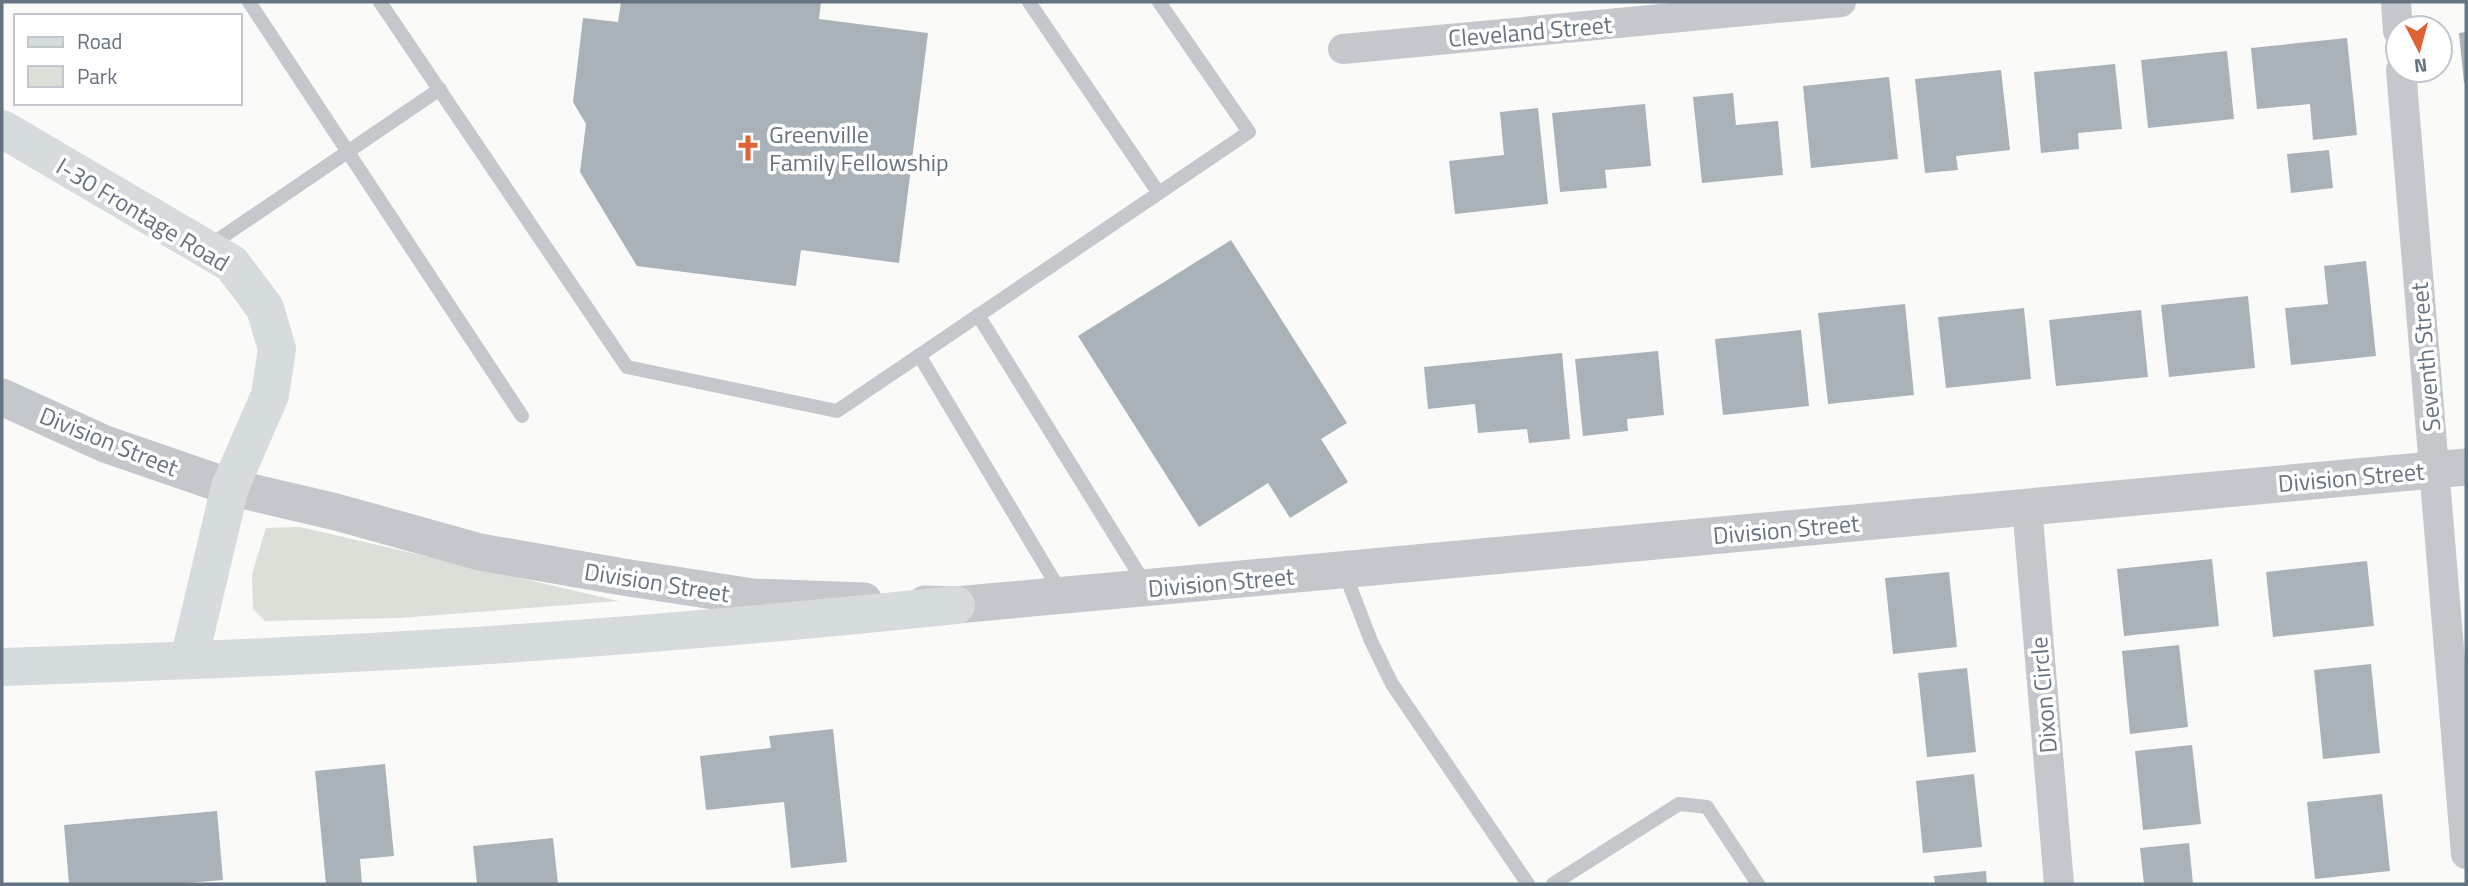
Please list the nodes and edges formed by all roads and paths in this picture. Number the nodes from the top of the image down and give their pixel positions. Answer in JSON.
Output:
{"nodes":[{"id":1,"x":249,"y":2,"type":"edge"},
{"id":2,"x":380,"y":2,"type":"edge"},
{"id":3,"x":1029,"y":2,"type":"edge"},
{"id":4,"x":1159,"y":2,"type":"edge"},
{"id":5,"x":1841,"y":2,"type":"edge"},
{"id":6,"x":1343,"y":49,"type":"dead end"},
{"id":7,"x":2403,"y":84,"type":"edge"},
{"id":8,"x":440,"y":89,"type":"junction"},
{"id":9,"x":2,"y":129,"type":"edge"},
{"id":10,"x":347,"y":152,"type":"junction"},
{"id":11,"x":1158,"y":192,"type":"junction"},
{"id":12,"x":205,"y":248,"type":"junction"},
{"id":13,"x":978,"y":314,"type":"junction"},
{"id":14,"x":919,"y":355,"type":"junction"},
{"id":15,"x":2,"y":397,"type":"edge"},
{"id":16,"x":522,"y":416,"type":"dead end"},
{"id":17,"x":2450,"y":469,"type":"edge"},
{"id":18,"x":230,"y":487,"type":"junction"},
{"id":19,"x":2027,"y":506,"type":"junction"},
{"id":20,"x":1344,"y":571,"type":"junction"},
{"id":21,"x":1148,"y":588,"type":"junction"},
{"id":22,"x":1063,"y":596,"type":"junction"},
{"id":23,"x":956,"y":605,"type":"junction"},
{"id":24,"x":189,"y":660,"type":"junction"},
{"id":25,"x":2,"y":667,"type":"edge"},
{"id":26,"x":2466,"y":854,"type":"edge"},
{"id":27,"x":1528,"y":884,"type":"edge"},
{"id":28,"x":1553,"y":884,"type":"edge"},
{"id":29,"x":1758,"y":884,"type":"edge"},
{"id":30,"x":2059,"y":884,"type":"edge"}],
"edges":[{"from":1,"to":10,"type":"lane"},
{"from":2,"to":8,"type":"lane"},
{"from":3,"to":11,"type":"lane"},
{"from":4,"to":11,"type":"lane"},
{"from":5,"to":6,"type":"street","name":"Cleveland Street"},
{"from":7,"to":17,"type":"street","name":"Seventh Street"},
{"from":8,"to":10,"type":"lane"},
{"from":8,"to":14,"type":"lane"},
{"from":9,"to":12,"type":"main road","name":"I-30 Frontage Road"},
{"from":10,"to":12,"type":"lane"},
{"from":10,"to":16,"type":"lane"},
{"from":11,"to":13,"type":"lane"},
{"from":12,"to":18,"type":"main road","name":"I-30 Frontage Road"},
{"from":13,"to":14,"type":"lane"},
{"from":13,"to":21,"type":"lane"},
{"from":14,"to":22,"type":"lane"},
{"from":15,"to":18,"type":"street","name":"Division Street"},
{"from":17,"to":19,"type":"street","name":"Division Street"},
{"from":17,"to":26,"type":"street","name":"Seventh Street"},
{"from":18,"to":23,"type":"street","name":"Division Street"},
{"from":18,"to":24,"type":"main road","name":"I-30 Frontage Road"},
{"from":19,"to":20,"type":"street","name":"Division Street"},
{"from":19,"to":30,"type":"street","name":"Dixon Circle"},
{"from":20,"to":21,"type":"street","name":"Division Street"},
{"from":20,"to":27,"type":"lane"},
{"from":21,"to":22,"type":"street","name":"Division Street"},
{"from":22,"to":23,"type":"street","name":"Division Street"},
{"from":23,"to":24,"type":"main road"},
{"from":24,"to":25,"type":"main road"},
{"from":28,"to":29,"type":"lane"}]}
